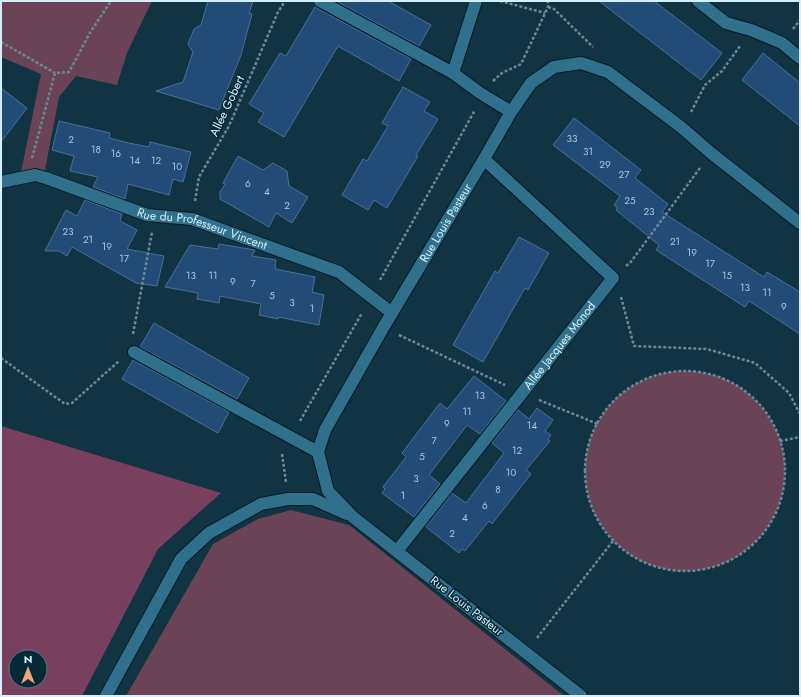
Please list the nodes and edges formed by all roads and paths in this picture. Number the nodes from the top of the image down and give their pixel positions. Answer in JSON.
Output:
{"nodes":[{"id":1,"x":111,"y":1,"type":"edge"},
{"id":2,"x":285,"y":1,"type":"edge"},
{"id":3,"x":320,"y":1,"type":"edge"},
{"id":4,"x":476,"y":1,"type":"edge"},
{"id":5,"x":500,"y":1,"type":"edge"},
{"id":6,"x":548,"y":1,"type":"edge"},
{"id":7,"x":698,"y":1,"type":"edge"},
{"id":8,"x":548,"y":7,"type":"junction"},
{"id":9,"x":545,"y":13,"type":"junction"},
{"id":10,"x":751,"y":30,"type":"junction"},
{"id":11,"x":1,"y":42,"type":"edge"},
{"id":12,"x":800,"y":58,"type":"edge"},
{"id":13,"x":608,"y":72,"type":"junction"},
{"id":14,"x":55,"y":73,"type":"junction"},
{"id":15,"x":453,"y":73,"type":"junction"},
{"id":16,"x":480,"y":93,"type":"junction"},
{"id":17,"x":510,"y":112,"type":"junction"},
{"id":18,"x":681,"y":127,"type":"junction"},
{"id":19,"x":711,"y":153,"type":"junction"},
{"id":20,"x":484,"y":159,"type":"junction"},
{"id":21,"x":35,"y":175,"type":"junction"},
{"id":22,"x":1,"y":182,"type":"edge"},
{"id":23,"x":155,"y":216,"type":"junction"},
{"id":24,"x":192,"y":219,"type":"junction"},
{"id":25,"x":800,"y":223,"type":"edge"},
{"id":26,"x":613,"y":278,"type":"junction"},
{"id":27,"x":392,"y":313,"type":"junction"},
{"id":28,"x":383,"y":328,"type":"junction"},
{"id":29,"x":132,"y":336,"type":"dead end"},
{"id":30,"x":134,"y":352,"type":"dead end"},
{"id":31,"x":1,"y":358,"type":"edge"},
{"id":32,"x":121,"y":358,"type":"dead end"},
{"id":33,"x":521,"y":393,"type":"junction"},
{"id":34,"x":800,"y":414,"type":"edge"},
{"id":35,"x":598,"y":424,"type":"junction"},
{"id":36,"x":800,"y":437,"type":"edge"},
{"id":37,"x":780,"y":441,"type":"junction"},
{"id":38,"x":318,"y":452,"type":"junction"},
{"id":39,"x":353,"y":517,"type":"junction"},
{"id":40,"x":613,"y":541,"type":"junction"},
{"id":41,"x":397,"y":551,"type":"junction"},
{"id":42,"x":526,"y":652,"type":"junction"},
{"id":43,"x":106,"y":696,"type":"edge"},
{"id":44,"x":581,"y":696,"type":"edge"}],
"edges":[{"from":1,"to":14,"type":"path"},
{"from":2,"to":24,"type":"path","name":"Allée Gobert"},
{"from":3,"to":15,"type":"street"},
{"from":4,"to":15,"type":"street"},
{"from":5,"to":9,"type":"path"},
{"from":6,"to":8,"type":"path"},
{"from":7,"to":10,"type":"street"},
{"from":8,"to":9,"type":"path"},
{"from":8,"to":13,"type":"path"},
{"from":9,"to":16,"type":"path"},
{"from":10,"to":12,"type":"street"},
{"from":10,"to":18,"type":"path"},
{"from":11,"to":14,"type":"path"},
{"from":13,"to":17,"type":"street","name":"Rue Louis Pasteur"},
{"from":13,"to":18,"type":"street","name":"Rue Louis Pasteur"},
{"from":14,"to":21,"type":"path"},
{"from":15,"to":16,"type":"street"},
{"from":16,"to":17,"type":"street"},
{"from":17,"to":20,"type":"street","name":"Rue Louis Pasteur"},
{"from":18,"to":19,"type":"street","name":"Rue Louis Pasteur"},
{"from":19,"to":25,"type":"street","name":"Rue Louis Pasteur"},
{"from":19,"to":26,"type":"path"},
{"from":20,"to":26,"type":"street"},
{"from":20,"to":27,"type":"street","name":"Rue Louis Pasteur"},
{"from":21,"to":22,"type":"street","name":"Rue du Professeur Vincent"},
{"from":21,"to":23,"type":"street","name":"Rue du Professeur Vincent"},
{"from":23,"to":24,"type":"street","name":"Rue du Professeur Vincent"},
{"from":23,"to":29,"type":"path"},
{"from":24,"to":27,"type":"street","name":"Rue du Professeur Vincent"},
{"from":26,"to":33,"type":"street","name":"Allée Jacques Monod"},
{"from":26,"to":34,"type":"path"},
{"from":27,"to":28,"type":"street","name":"Rue Louis Pasteur"},
{"from":28,"to":33,"type":"path"},
{"from":28,"to":38,"type":"street","name":"Rue Louis Pasteur"},
{"from":30,"to":38,"type":"street"},
{"from":31,"to":32,"type":"path"},
{"from":33,"to":35,"type":"path"},
{"from":33,"to":41,"type":"street","name":"Allée Jacques Monod"},
{"from":35,"to":37,"type":"path"},
{"from":35,"to":40,"type":"path"},
{"from":36,"to":37,"type":"path"},
{"from":37,"to":40,"type":"path"},
{"from":38,"to":39,"type":"street","name":"Rue Louis Pasteur"},
{"from":39,"to":41,"type":"street","name":"Rue Louis Pasteur"},
{"from":39,"to":43,"type":"street","name":"Rue Louis Pasteur"},
{"from":40,"to":42,"type":"path"},
{"from":41,"to":42,"type":"street","name":"Rue Louis Pasteur"},
{"from":42,"to":44,"type":"street","name":"Rue Louis Pasteur"}]}
